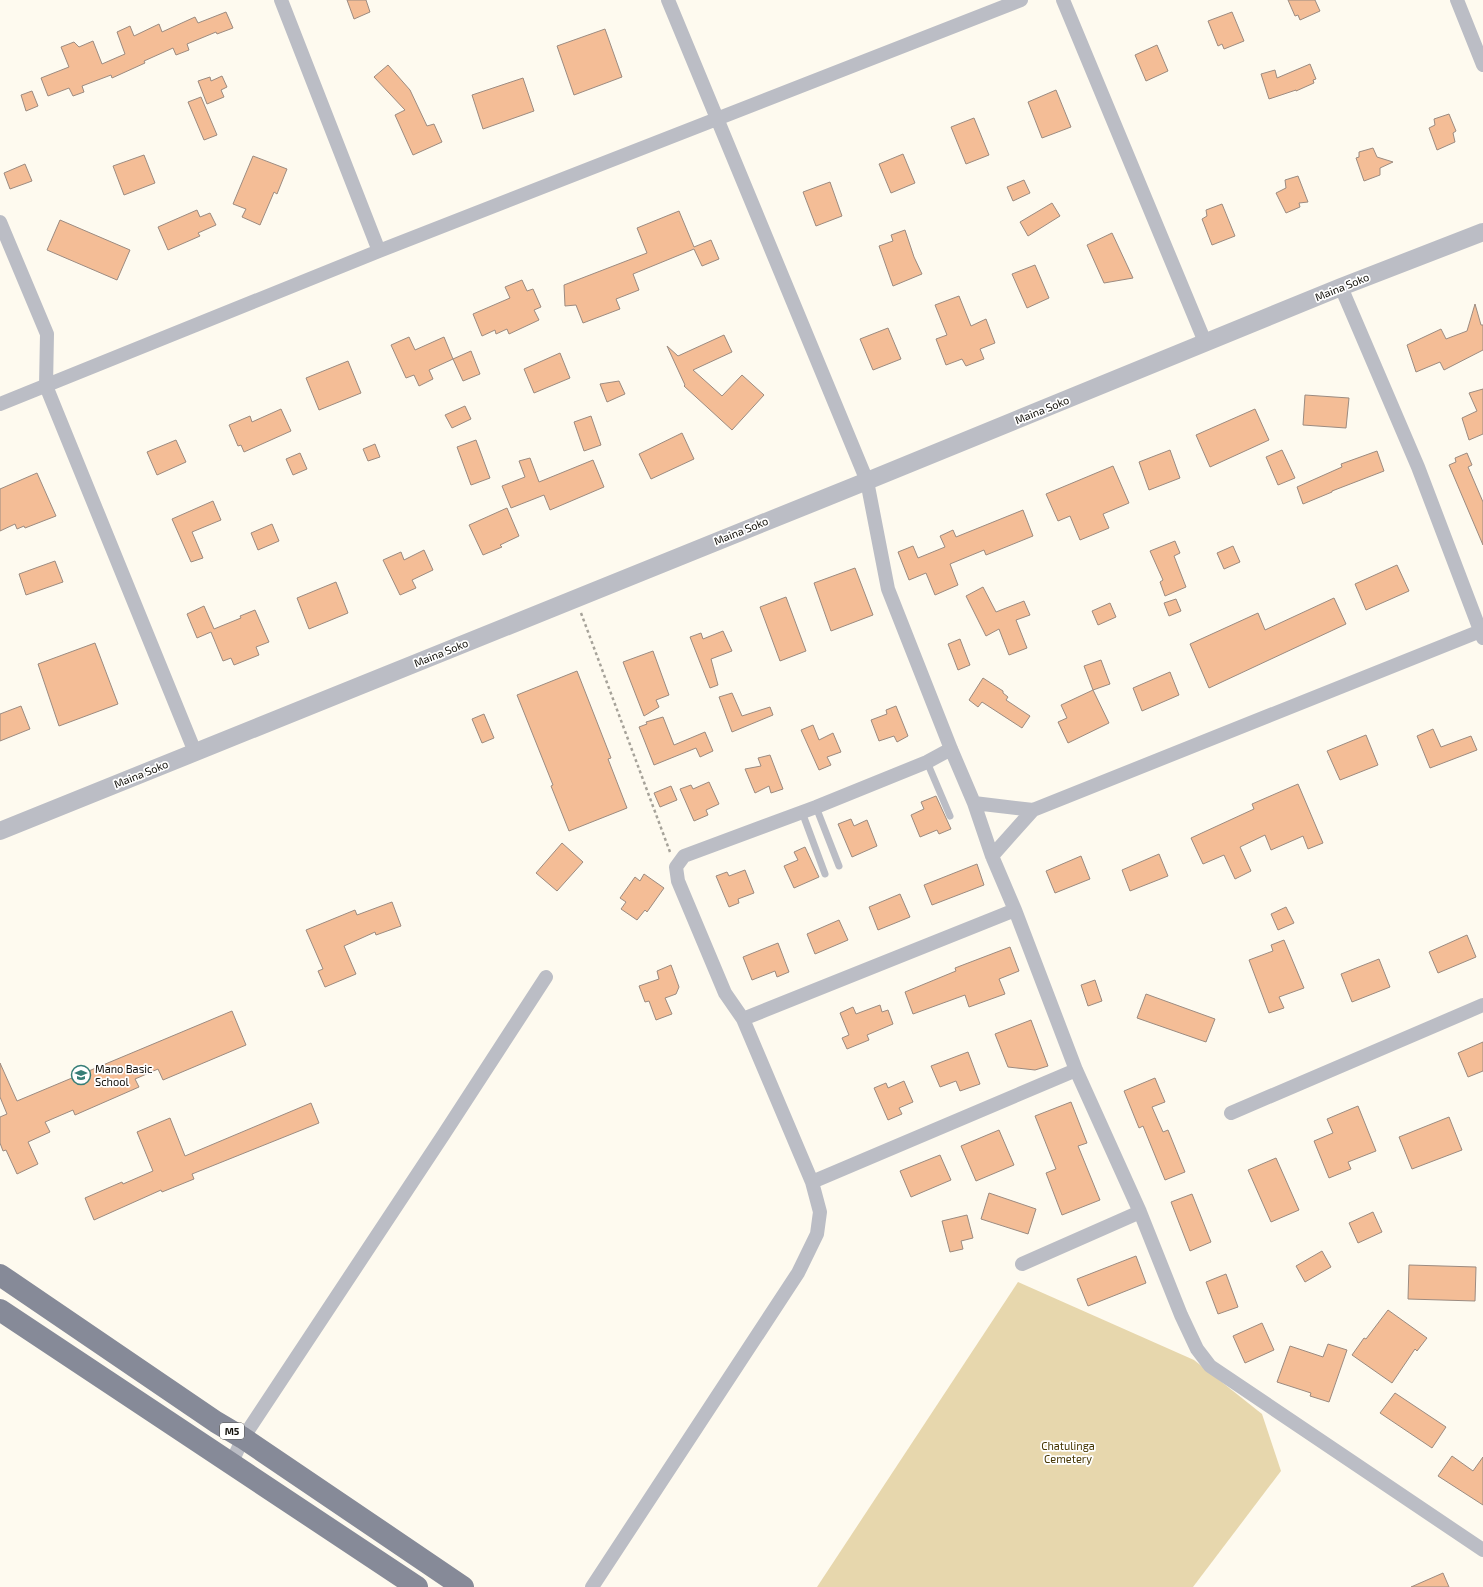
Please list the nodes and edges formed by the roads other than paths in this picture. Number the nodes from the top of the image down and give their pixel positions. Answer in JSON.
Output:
{"nodes":[{"id":1,"x":281,"y":0,"type":"edge"},
{"id":2,"x":668,"y":0,"type":"edge"},
{"id":3,"x":1021,"y":0,"type":"edge"},
{"id":4,"x":1063,"y":0,"type":"edge"},
{"id":5,"x":1457,"y":0,"type":"edge"},
{"id":6,"x":1483,"y":65,"type":"edge"},
{"id":7,"x":717,"y":118,"type":"junction"},
{"id":8,"x":0,"y":222,"type":"edge"},
{"id":9,"x":1483,"y":232,"type":"edge"},
{"id":10,"x":379,"y":250,"type":"junction"},
{"id":11,"x":1341,"y":286,"type":"junction"},
{"id":12,"x":1206,"y":342,"type":"junction"},
{"id":13,"x":46,"y":386,"type":"junction"},
{"id":14,"x":0,"y":404,"type":"edge"},
{"id":15,"x":867,"y":481,"type":"junction"},
{"id":16,"x":1482,"y":633,"type":"edge"},
{"id":17,"x":951,"y":749,"type":"junction"},
{"id":18,"x":195,"y":752,"type":"junction"},
{"id":19,"x":927,"y":762,"type":"junction"},
{"id":20,"x":974,"y":803,"type":"junction"},
{"id":21,"x":816,"y":807,"type":"junction"},
{"id":22,"x":1033,"y":810,"type":"junction"},
{"id":23,"x":802,"y":812,"type":"junction"},
{"id":24,"x":950,"y":816,"type":"dead end"},
{"id":25,"x":0,"y":832,"type":"edge"},
{"id":26,"x":992,"y":856,"type":"junction"},
{"id":27,"x":839,"y":866,"type":"dead end"},
{"id":28,"x":825,"y":874,"type":"dead end"},
{"id":29,"x":1015,"y":910,"type":"junction"},
{"id":30,"x":546,"y":977,"type":"dead end"},
{"id":31,"x":1483,"y":1006,"type":"edge"},
{"id":32,"x":743,"y":1020,"type":"junction"},
{"id":33,"x":1076,"y":1070,"type":"junction"},
{"id":34,"x":1231,"y":1113,"type":"dead end"},
{"id":35,"x":812,"y":1182,"type":"junction"},
{"id":36,"x":1140,"y":1212,"type":"junction"},
{"id":37,"x":1022,"y":1264,"type":"dead end"},
{"id":38,"x":0,"y":1275,"type":"edge"},
{"id":39,"x":0,"y":1310,"type":"edge"},
{"id":40,"x":243,"y":1438,"type":"junction"},
{"id":41,"x":231,"y":1464,"type":"junction"},
{"id":42,"x":1483,"y":1550,"type":"edge"},
{"id":43,"x":417,"y":1587,"type":"edge"},
{"id":44,"x":463,"y":1587,"type":"edge"},
{"id":45,"x":592,"y":1587,"type":"edge"}],
"edges":[{"from":1,"to":10,"type":"street"},
{"from":2,"to":7,"type":"street"},
{"from":3,"to":7,"type":"street"},
{"from":4,"to":12,"type":"street"},
{"from":5,"to":6,"type":"street"},
{"from":7,"to":10,"type":"street"},
{"from":7,"to":15,"type":"street"},
{"from":8,"to":13,"type":"street"},
{"from":9,"to":11,"type":"street","name":"Maina Soko"},
{"from":10,"to":13,"type":"street"},
{"from":11,"to":12,"type":"street","name":"Maina Soko"},
{"from":11,"to":16,"type":"street"},
{"from":12,"to":15,"type":"street","name":"Maina Soko"},
{"from":13,"to":14,"type":"street"},
{"from":13,"to":18,"type":"street"},
{"from":15,"to":17,"type":"street"},
{"from":15,"to":18,"type":"street","name":"Maina Soko"},
{"from":16,"to":22,"type":"street"},
{"from":17,"to":19,"type":"street"},
{"from":17,"to":20,"type":"street"},
{"from":18,"to":25,"type":"street","name":"Maina Soko"},
{"from":19,"to":21,"type":"street"},
{"from":19,"to":24,"type":"lane"},
{"from":20,"to":22,"type":"street"},
{"from":20,"to":26,"type":"street"},
{"from":21,"to":23,"type":"street"},
{"from":21,"to":27,"type":"lane"},
{"from":22,"to":26,"type":"street"},
{"from":23,"to":28,"type":"lane"},
{"from":23,"to":32,"type":"street"},
{"from":26,"to":29,"type":"street"},
{"from":29,"to":32,"type":"street"},
{"from":29,"to":33,"type":"street"},
{"from":30,"to":40,"type":"street"},
{"from":31,"to":34,"type":"street"},
{"from":32,"to":35,"type":"street"},
{"from":33,"to":35,"type":"street"},
{"from":33,"to":36,"type":"street"},
{"from":35,"to":45,"type":"street"},
{"from":36,"to":37,"type":"street"},
{"from":36,"to":42,"type":"street"},
{"from":38,"to":40,"type":"main road","number":"M5"},
{"from":39,"to":41,"type":"main road","number":"M5"},
{"from":40,"to":41,"type":"street"},
{"from":40,"to":44,"type":"main road","number":"M5"},
{"from":41,"to":43,"type":"main road","number":"M5"}]}
